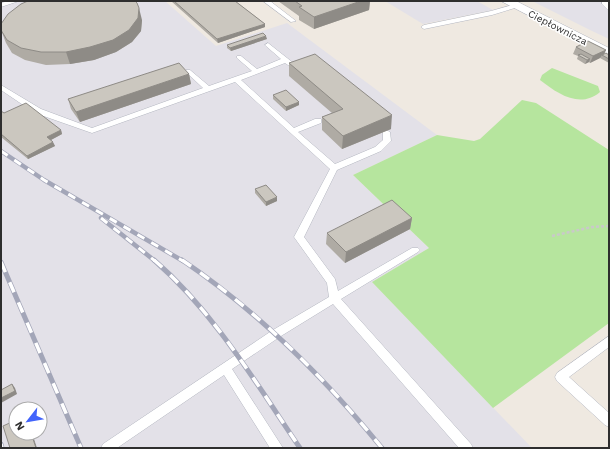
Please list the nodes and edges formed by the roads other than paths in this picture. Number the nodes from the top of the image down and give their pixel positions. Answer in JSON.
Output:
{"nodes":[{"id":1,"x":16,"y":1,"type":"edge"},
{"id":2,"x":266,"y":1,"type":"edge"},
{"id":3,"x":605,"y":1,"type":"edge"},
{"id":4,"x":512,"y":3,"type":"edge"},
{"id":5,"x":1,"y":5,"type":"edge"},
{"id":6,"x":609,"y":9,"type":"edge"},
{"id":7,"x":294,"y":21,"type":"dead end"},
{"id":8,"x":424,"y":27,"type":"dead end"},
{"id":9,"x":268,"y":45,"type":"dead end"},
{"id":10,"x":609,"y":53,"type":"edge"},
{"id":11,"x":239,"y":57,"type":"dead end"},
{"id":12,"x":286,"y":60,"type":"junction"},
{"id":13,"x":299,"y":70,"type":"edge"},
{"id":14,"x":188,"y":71,"type":"edge"},
{"id":15,"x":256,"y":71,"type":"junction"},
{"id":16,"x":236,"y":79,"type":"junction"},
{"id":17,"x":208,"y":89,"type":"junction"},
{"id":18,"x":2,"y":90,"type":"edge"},
{"id":19,"x":318,"y":121,"type":"dead end"},
{"id":20,"x":293,"y":131,"type":"junction"},
{"id":21,"x":386,"y":132,"type":"edge"},
{"id":22,"x":334,"y":168,"type":"junction"},
{"id":23,"x":415,"y":250,"type":"dead end"},
{"id":24,"x":334,"y":298,"type":"junction"},
{"id":25,"x":609,"y":341,"type":"edge"},
{"id":26,"x":226,"y":369,"type":"junction"},
{"id":27,"x":609,"y":422,"type":"edge"},
{"id":28,"x":109,"y":447,"type":"edge"},
{"id":29,"x":277,"y":448,"type":"edge"},
{"id":30,"x":467,"y":448,"type":"edge"}],
"edges":[{"from":1,"to":5,"type":"lane"},
{"from":2,"to":7,"type":"lane"},
{"from":3,"to":6,"type":"lane"},
{"from":4,"to":8,"type":"lane"},
{"from":4,"to":10,"type":"street","name":"Ciepłownicza"},
{"from":9,"to":12,"type":"lane"},
{"from":11,"to":15,"type":"lane"},
{"from":12,"to":13,"type":"lane"},
{"from":12,"to":15,"type":"lane"},
{"from":14,"to":17,"type":"lane"},
{"from":15,"to":16,"type":"lane"},
{"from":16,"to":17,"type":"lane"},
{"from":16,"to":20,"type":"lane"},
{"from":17,"to":18,"type":"lane"},
{"from":19,"to":20,"type":"lane"},
{"from":20,"to":22,"type":"lane"},
{"from":21,"to":22,"type":"lane"},
{"from":22,"to":24,"type":"lane"},
{"from":23,"to":24,"type":"lane"},
{"from":24,"to":26,"type":"lane"},
{"from":24,"to":30,"type":"lane"},
{"from":25,"to":27,"type":"lane"},
{"from":26,"to":28,"type":"lane"},
{"from":26,"to":29,"type":"lane"}]}
